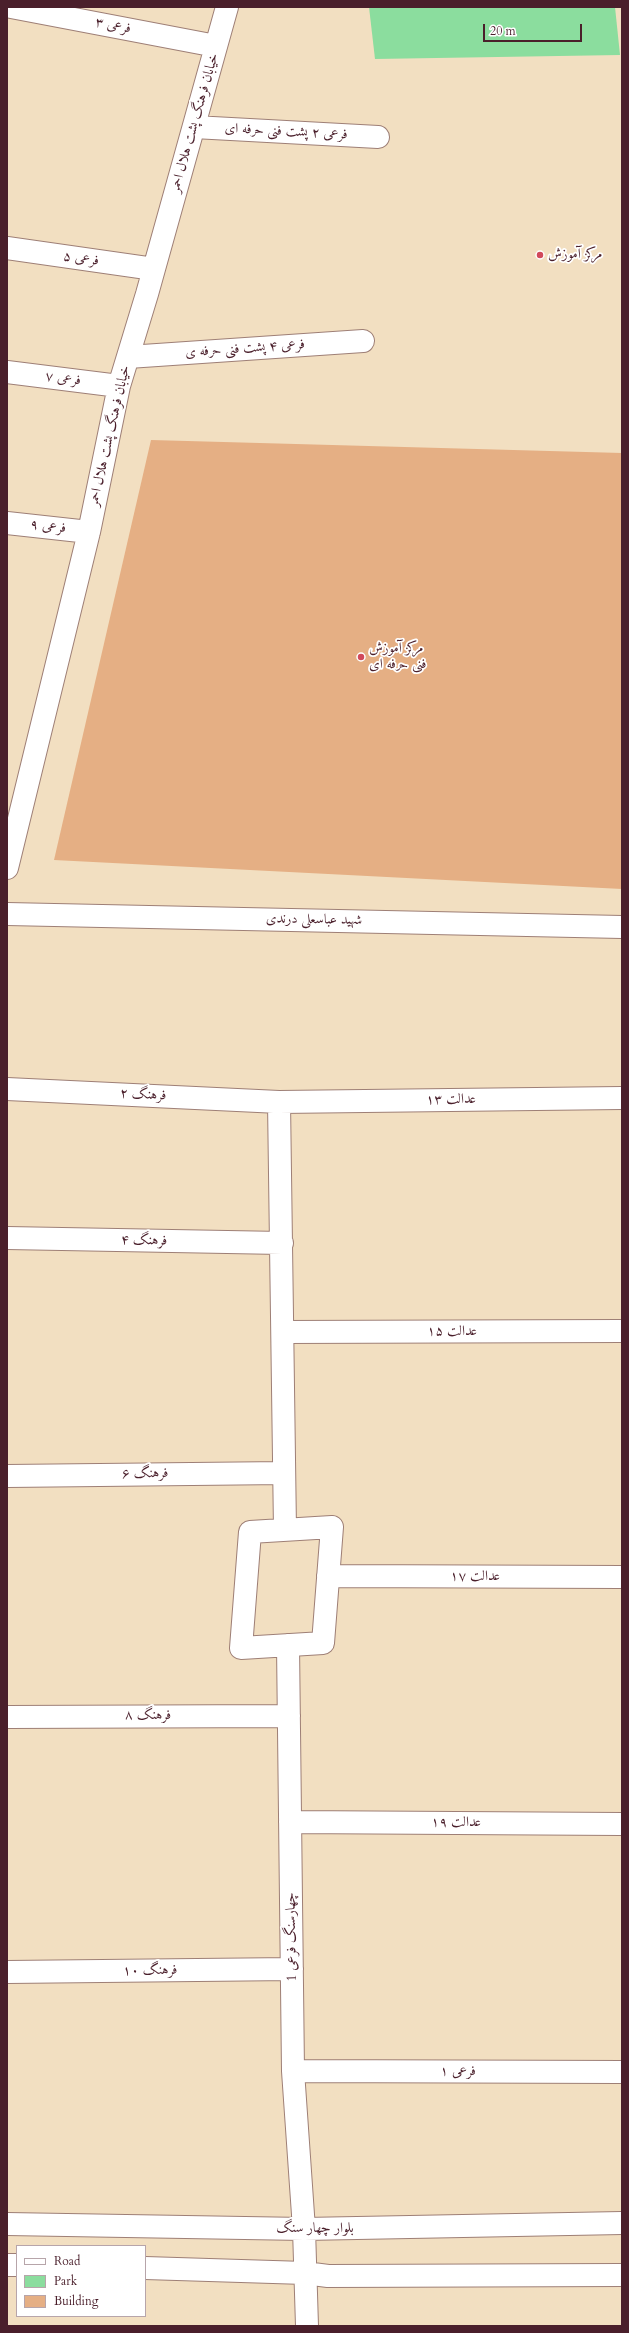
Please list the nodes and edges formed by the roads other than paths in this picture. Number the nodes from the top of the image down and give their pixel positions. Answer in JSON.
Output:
{"nodes":[{"id":1,"x":10,"y":7,"type":"edge"},
{"id":2,"x":227,"y":7,"type":"edge"},
{"id":3,"x":216,"y":46,"type":"junction"},
{"id":4,"x":194,"y":127,"type":"junction"},
{"id":5,"x":378,"y":137,"type":"dead end"},
{"id":6,"x":7,"y":248,"type":"edge"},
{"id":7,"x":154,"y":269,"type":"junction"},
{"id":8,"x":363,"y":341,"type":"dead end"},
{"id":9,"x":128,"y":357,"type":"junction"},
{"id":10,"x":7,"y":372,"type":"edge"},
{"id":11,"x":119,"y":386,"type":"junction"},
{"id":12,"x":7,"y":523,"type":"edge"},
{"id":13,"x":89,"y":532,"type":"junction"},
{"id":14,"x":16,"y":794,"type":"edge"},
{"id":15,"x":7,"y":868,"type":"edge"},
{"id":16,"x":7,"y":914,"type":"edge"},
{"id":17,"x":622,"y":927,"type":"edge"},
{"id":18,"x":7,"y":1089,"type":"edge"},
{"id":19,"x":622,"y":1098,"type":"edge"},
{"id":20,"x":279,"y":1102,"type":"junction"},
{"id":21,"x":7,"y":1238,"type":"edge"},
{"id":22,"x":282,"y":1242,"type":"junction"},
{"id":23,"x":622,"y":1331,"type":"edge"},
{"id":24,"x":283,"y":1332,"type":"junction"},
{"id":25,"x":284,"y":1473,"type":"junction"},
{"id":26,"x":7,"y":1476,"type":"edge"},
{"id":27,"x":285,"y":1530,"type":"junction"},
{"id":28,"x":328,"y":1576,"type":"junction"},
{"id":29,"x":622,"y":1577,"type":"edge"},
{"id":30,"x":288,"y":1645,"type":"junction"},
{"id":31,"x":289,"y":1716,"type":"junction"},
{"id":32,"x":7,"y":1717,"type":"edge"},
{"id":33,"x":290,"y":1822,"type":"junction"},
{"id":34,"x":622,"y":1824,"type":"edge"},
{"id":35,"x":292,"y":1969,"type":"junction"},
{"id":36,"x":7,"y":1972,"type":"edge"},
{"id":37,"x":294,"y":2071,"type":"junction"},
{"id":38,"x":622,"y":2072,"type":"edge"},
{"id":39,"x":622,"y":2223,"type":"edge"},
{"id":40,"x":7,"y":2224,"type":"edge"},
{"id":41,"x":304,"y":2229,"type":"junction"},
{"id":42,"x":146,"y":2268,"type":"edge"},
{"id":43,"x":305,"y":2272,"type":"junction"},
{"id":44,"x":622,"y":2275,"type":"edge"},
{"id":45,"x":308,"y":2326,"type":"edge"}],
"edges":[{"from":1,"to":3,"type":"street","name":"فرعی ۳"},
{"from":2,"to":3,"type":"street","name":"خیابان فرهنگ پشت هلال احمر"},
{"from":3,"to":4,"type":"street","name":"خیابان فرهنگ پشت هلال احمر"},
{"from":4,"to":5,"type":"street","name":"فرعی ۲ پشت فنی حرفه ای"},
{"from":4,"to":7,"type":"street","name":"خیابان فرهنگ پشت هلال احمر"},
{"from":6,"to":7,"type":"street","name":"فرعی ۵"},
{"from":7,"to":9,"type":"street","name":"خیابان فرهنگ پشت هلال احمر"},
{"from":8,"to":9,"type":"street","name":"فرعی ۴ پشت فنی حرفه ی"},
{"from":9,"to":11,"type":"street","name":"خیابان فرهنگ پشت هلال احمر"},
{"from":10,"to":11,"type":"street","name":"فرعی ۷"},
{"from":11,"to":13,"type":"street","name":"خیابان فرهنگ پشت هلال احمر"},
{"from":12,"to":13,"type":"street","name":"فرعی ۹"},
{"from":13,"to":14,"type":"street","name":"خیابان فرهنگ پشت هلال احمر"},
{"from":14,"to":15,"type":"street","name":"خیابان فرهنگ پشت هلال احمر"},
{"from":16,"to":17,"type":"street","name":"شهید عباسعلی درندی"},
{"from":18,"to":20,"type":"street","name":"فرهنگ ۲"},
{"from":19,"to":20,"type":"street","name":"عدالت ۱۳"},
{"from":20,"to":22,"type":"street"},
{"from":21,"to":22,"type":"street","name":"فرهنگ ۴"},
{"from":22,"to":24,"type":"street"},
{"from":23,"to":24,"type":"street","name":"عدالت ۱۵"},
{"from":24,"to":25,"type":"street"},
{"from":25,"to":26,"type":"street","name":"فرهنگ ۶"},
{"from":25,"to":27,"type":"street"},
{"from":27,"to":28,"type":"street"},
{"from":27,"to":30,"type":"street"},
{"from":28,"to":29,"type":"street","name":"عدالت ۱۷"},
{"from":28,"to":30,"type":"street"},
{"from":30,"to":31,"type":"street","name":"چهارسنگ فرعی 1"},
{"from":31,"to":32,"type":"street","name":"فرهنگ ۸"},
{"from":31,"to":33,"type":"street","name":"چهارسنگ فرعی 1"},
{"from":33,"to":34,"type":"street","name":"عدالت ۱۹"},
{"from":33,"to":35,"type":"street","name":"چهارسنگ فرعی 1"},
{"from":35,"to":36,"type":"street","name":"فرهنگ ۱۰"},
{"from":35,"to":37,"type":"street","name":"چهارسنگ فرعی 1"},
{"from":37,"to":38,"type":"street","name":"فرعی ۱"},
{"from":37,"to":41,"type":"street","name":"چهارسنگ فرعی 1"},
{"from":39,"to":41,"type":"street","name":"بلوار چهار سنگ"},
{"from":40,"to":41,"type":"street","name":"بلوار چهار سنگ"},
{"from":41,"to":43,"type":"street","name":"چهارسنگ فرعی 1"},
{"from":42,"to":43,"type":"street"},
{"from":43,"to":44,"type":"street"},
{"from":43,"to":45,"type":"street","name":"چهارسنگ فرعی 1"}]}
